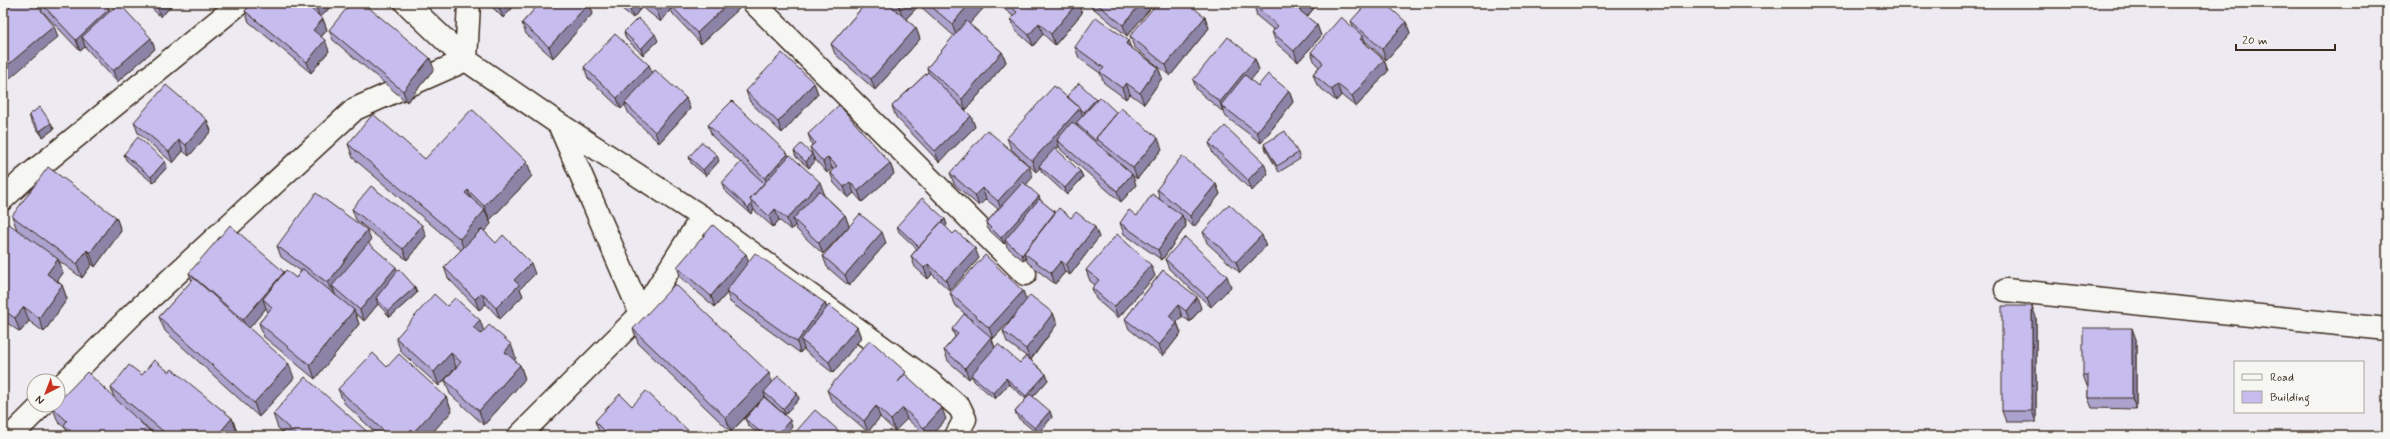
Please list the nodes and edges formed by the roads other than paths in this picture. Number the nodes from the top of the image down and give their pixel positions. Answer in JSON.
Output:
{"nodes":[{"id":1,"x":240,"y":3,"type":"edge"},
{"id":2,"x":406,"y":3,"type":"edge"},
{"id":3,"x":470,"y":3,"type":"edge"},
{"id":4,"x":754,"y":3,"type":"edge"},
{"id":5,"x":466,"y":60,"type":"junction"},
{"id":6,"x":559,"y":124,"type":"junction"},
{"id":7,"x":3,"y":199,"type":"edge"},
{"id":8,"x":702,"y":217,"type":"junction"},
{"id":9,"x":1025,"y":274,"type":"dead end"},
{"id":10,"x":2006,"y":290,"type":"dead end"},
{"id":11,"x":641,"y":314,"type":"junction"},
{"id":12,"x":2387,"y":329,"type":"edge"},
{"id":13,"x":66,"y":381,"type":"edge"},
{"id":14,"x":34,"y":413,"type":"edge"},
{"id":15,"x":11,"y":436,"type":"edge"},
{"id":16,"x":519,"y":436,"type":"edge"},
{"id":17,"x":956,"y":436,"type":"edge"}],
"edges":[{"from":1,"to":7,"type":"street"},
{"from":2,"to":5,"type":"street"},
{"from":3,"to":5,"type":"street"},
{"from":4,"to":9,"type":"street"},
{"from":5,"to":6,"type":"street"},
{"from":5,"to":13,"type":"street"},
{"from":6,"to":8,"type":"street"},
{"from":6,"to":11,"type":"street"},
{"from":8,"to":11,"type":"street"},
{"from":8,"to":17,"type":"street"},
{"from":10,"to":12,"type":"street"},
{"from":11,"to":16,"type":"street"},
{"from":14,"to":15,"type":"street"}]}
